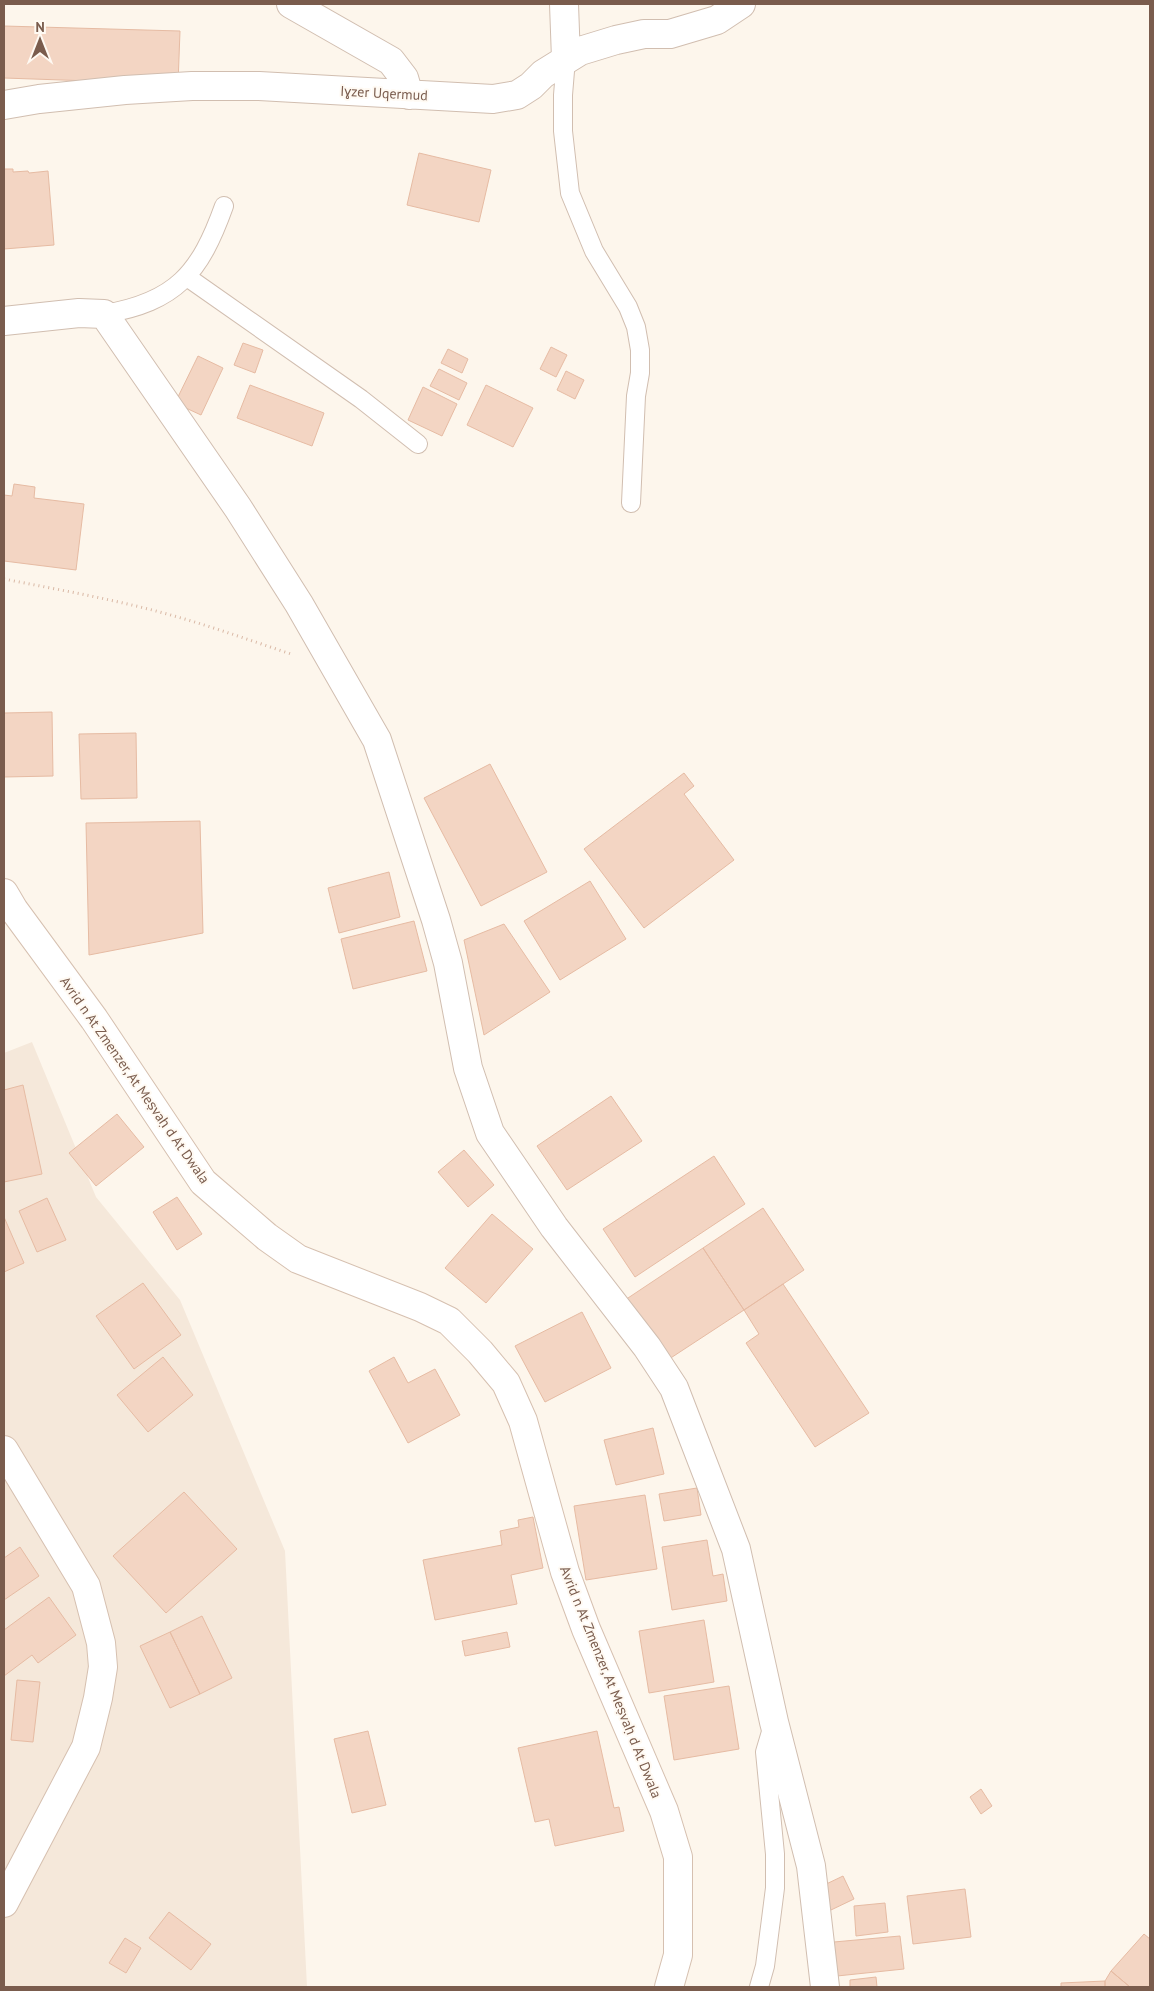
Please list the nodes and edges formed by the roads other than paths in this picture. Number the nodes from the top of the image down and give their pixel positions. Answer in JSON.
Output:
{"nodes":[{"id":1,"x":291,"y":4,"type":"edge"},
{"id":2,"x":564,"y":4,"type":"edge"},
{"id":3,"x":741,"y":4,"type":"edge"},
{"id":4,"x":566,"y":59,"type":"junction"},
{"id":5,"x":409,"y":95,"type":"junction"},
{"id":6,"x":4,"y":105,"type":"edge"},
{"id":7,"x":224,"y":206,"type":"dead end"},
{"id":8,"x":187,"y":277,"type":"junction"},
{"id":9,"x":104,"y":314,"type":"junction"},
{"id":10,"x":4,"y":321,"type":"edge"},
{"id":11,"x":418,"y":444,"type":"dead end"},
{"id":12,"x":631,"y":502,"type":"dead end"},
{"id":13,"x":4,"y":893,"type":"edge"},
{"id":14,"x":4,"y":1450,"type":"edge"},
{"id":15,"x":774,"y":1722,"type":"junction"},
{"id":16,"x":4,"y":1903,"type":"edge"},
{"id":17,"x":669,"y":1987,"type":"edge"},
{"id":18,"x":759,"y":1987,"type":"edge"},
{"id":19,"x":825,"y":1987,"type":"edge"}],
"edges":[{"from":1,"to":5,"type":"street"},
{"from":2,"to":4,"type":"street"},
{"from":3,"to":4,"type":"street","name":"Iɣzer Uqermud"},
{"from":4,"to":5,"type":"street","name":"Iɣzer Uqermud"},
{"from":4,"to":12,"type":"lane"},
{"from":5,"to":6,"type":"street","name":"Iɣzer Uqermud"},
{"from":7,"to":8,"type":"lane"},
{"from":8,"to":9,"type":"lane"},
{"from":8,"to":11,"type":"lane"},
{"from":9,"to":10,"type":"street"},
{"from":9,"to":15,"type":"street"},
{"from":13,"to":17,"type":"street","name":"Avrid n At Zmenzer, At Meṣvaḥ d At Dwala"},
{"from":14,"to":16,"type":"street"},
{"from":15,"to":18,"type":"lane"},
{"from":15,"to":19,"type":"street"}]}
